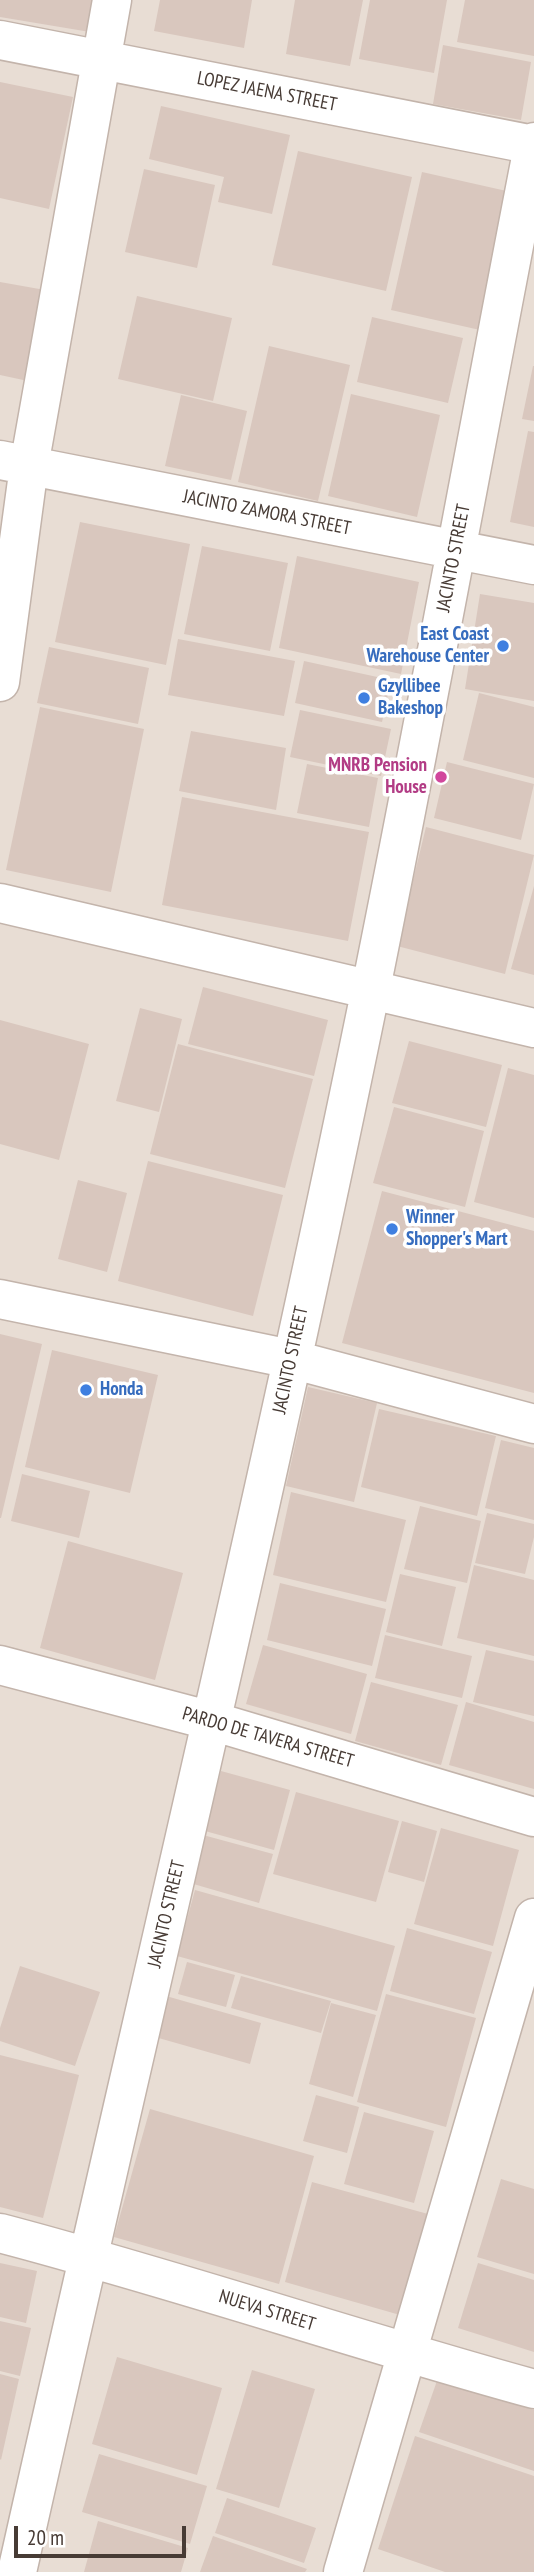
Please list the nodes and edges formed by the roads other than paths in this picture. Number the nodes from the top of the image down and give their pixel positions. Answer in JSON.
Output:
{"nodes":[{"id":1,"x":111,"y":0,"type":"edge"},
{"id":2,"x":0,"y":40,"type":"edge"},
{"id":3,"x":101,"y":59,"type":"junction"},
{"id":4,"x":534,"y":144,"type":"edge"},
{"id":5,"x":15,"y":463,"type":"edge"},
{"id":6,"x":456,"y":550,"type":"junction"},
{"id":7,"x":534,"y":565,"type":"edge"},
{"id":8,"x":0,"y":682,"type":"edge"},
{"id":9,"x":0,"y":903,"type":"edge"},
{"id":10,"x":371,"y":989,"type":"junction"},
{"id":11,"x":534,"y":1028,"type":"edge"},
{"id":12,"x":0,"y":1299,"type":"edge"},
{"id":13,"x":291,"y":1359,"type":"junction"},
{"id":14,"x":534,"y":1424,"type":"edge"},
{"id":15,"x":0,"y":1665,"type":"edge"},
{"id":16,"x":212,"y":1721,"type":"junction"},
{"id":17,"x":534,"y":1817,"type":"edge"},
{"id":18,"x":534,"y":1918,"type":"edge"},
{"id":19,"x":0,"y":2233,"type":"edge"},
{"id":20,"x":88,"y":2256,"type":"junction"},
{"id":21,"x":406,"y":2354,"type":"junction"},
{"id":22,"x":534,"y":2389,"type":"edge"},
{"id":23,"x":18,"y":2572,"type":"edge"},
{"id":24,"x":343,"y":2572,"type":"edge"}],
"edges":[{"from":1,"to":3,"type":"street"},
{"from":2,"to":3,"type":"street","name":"LOPEZ JAENA STREET"},
{"from":3,"to":4,"type":"street","name":"LOPEZ JAENA STREET"},
{"from":3,"to":5,"type":"street"},
{"from":4,"to":6,"type":"street","name":"JACINTO STREET"},
{"from":5,"to":6,"type":"street","name":"JACINTO ZAMORA STREET"},
{"from":5,"to":8,"type":"street"},
{"from":6,"to":7,"type":"street","name":"JACINTO ZAMORA STREET"},
{"from":6,"to":10,"type":"street","name":"JACINTO STREET"},
{"from":9,"to":10,"type":"street"},
{"from":10,"to":11,"type":"street"},
{"from":10,"to":13,"type":"street","name":"JACINTO STREET"},
{"from":12,"to":13,"type":"street"},
{"from":13,"to":14,"type":"street"},
{"from":13,"to":16,"type":"street","name":"JACINTO STREET"},
{"from":15,"to":16,"type":"street","name":"PARDO DE TAVERA STREET"},
{"from":16,"to":17,"type":"street","name":"PARDO DE TAVERA STREET"},
{"from":16,"to":20,"type":"street","name":"JACINTO STREET"},
{"from":18,"to":21,"type":"street"},
{"from":19,"to":20,"type":"street","name":"NUEVA STREET"},
{"from":20,"to":21,"type":"street","name":"NUEVA STREET"},
{"from":20,"to":23,"type":"street","name":"JACINTO STREET"},
{"from":21,"to":22,"type":"street","name":"NUEVA STREET"},
{"from":21,"to":24,"type":"street"}]}
